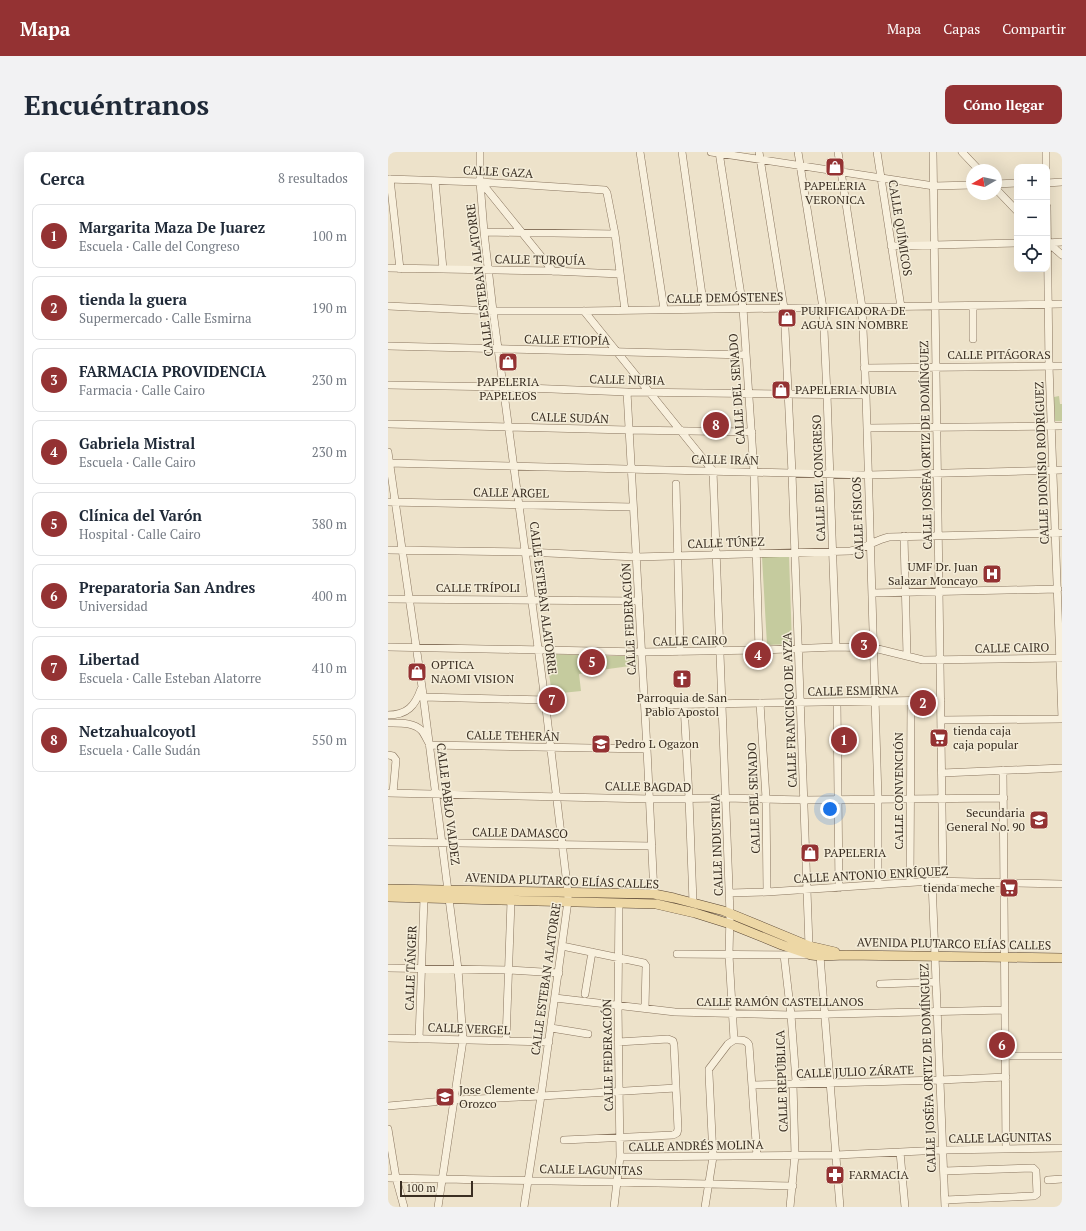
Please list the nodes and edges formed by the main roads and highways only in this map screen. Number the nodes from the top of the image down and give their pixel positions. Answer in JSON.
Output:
{"nodes":[{"id":1,"x":388,"y":889,"type":"edge"},
{"id":2,"x":449,"y":894,"type":"junction"},
{"id":3,"x":568,"y":897,"type":"junction"},
{"id":4,"x":388,"y":898,"type":"edge"},
{"id":5,"x":788,"y":942,"type":"junction"},
{"id":6,"x":810,"y":950,"type":"junction"},
{"id":7,"x":846,"y":955,"type":"junction"},
{"id":8,"x":1062,"y":958,"type":"edge"}],
"edges":[{"from":1,"to":2,"type":"main road","name":"AVENIDA PLUTARCO ELÍAS CALLES"},
{"from":2,"to":3,"type":"main road","name":"AVENIDA PLUTARCO ELÍAS CALLES"},
{"from":2,"to":3,"type":"main road","name":"AVENIDA PLUTARCO ELÍAS CALLES"},
{"from":2,"to":4,"type":"main road","name":"AVENIDA PLUTARCO ELÍAS CALLES"},
{"from":3,"to":5,"type":"main road","name":"AVENIDA PLUTARCO ELÍAS CALLES"},
{"from":3,"to":5,"type":"main road","name":"AVENIDA PLUTARCO ELÍAS CALLES"},
{"from":5,"to":6,"type":"main road","name":"AVENIDA PLUTARCO ELÍAS CALLES"},
{"from":6,"to":7,"type":"main road","name":"AVENIDA PLUTARCO ELÍAS CALLES"},
{"from":6,"to":7,"type":"main road","name":"AVENIDA PLUTARCO ELÍAS CALLES"},
{"from":7,"to":8,"type":"main road","name":"AVENIDA PLUTARCO ELÍAS CALLES"}]}
